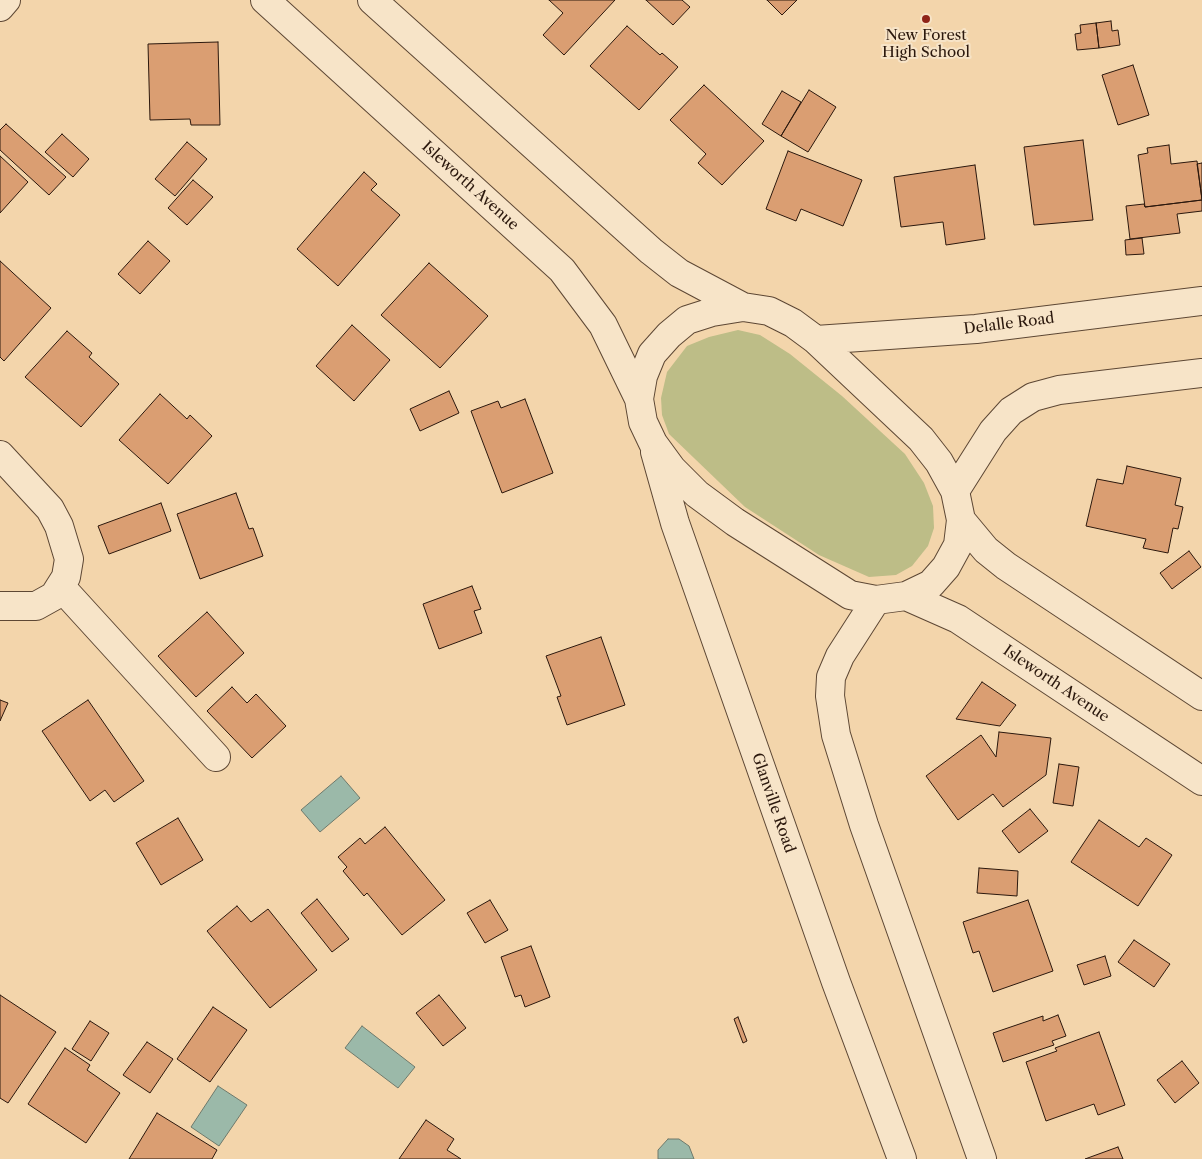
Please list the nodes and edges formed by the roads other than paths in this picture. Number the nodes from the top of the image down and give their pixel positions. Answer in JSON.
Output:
{"nodes":[{"id":1,"x":6,"y":0,"type":"edge"},
{"id":2,"x":265,"y":0,"type":"edge"},
{"id":3,"x":372,"y":0,"type":"edge"},
{"id":4,"x":0,"y":7,"type":"edge"},
{"id":5,"x":1202,"y":300,"type":"edge"},
{"id":6,"x":743,"y":308,"type":"junction"},
{"id":7,"x":816,"y":340,"type":"junction"},
{"id":8,"x":1202,"y":373,"type":"edge"},
{"id":9,"x":640,"y":399,"type":"junction"},
{"id":10,"x":653,"y":443,"type":"junction"},
{"id":11,"x":0,"y":455,"type":"edge"},
{"id":12,"x":955,"y":491,"type":"junction"},
{"id":13,"x":961,"y":520,"type":"junction"},
{"id":14,"x":61,"y":587,"type":"junction"},
{"id":15,"x":906,"y":596,"type":"junction"},
{"id":16,"x":876,"y":600,"type":"junction"},
{"id":17,"x":0,"y":606,"type":"edge"},
{"id":18,"x":1202,"y":696,"type":"edge"},
{"id":19,"x":216,"y":757,"type":"dead end"},
{"id":20,"x":1202,"y":781,"type":"edge"},
{"id":21,"x":902,"y":1159,"type":"edge"},
{"id":22,"x":982,"y":1159,"type":"edge"}],
"edges":[{"from":1,"to":4,"type":"street"},
{"from":2,"to":9,"type":"street","name":"Isleworth Avenue"},
{"from":3,"to":6,"type":"street"},
{"from":5,"to":7,"type":"street","name":"Delalle Road"},
{"from":6,"to":7,"type":"street"},
{"from":6,"to":9,"type":"street"},
{"from":7,"to":12,"type":"street"},
{"from":8,"to":12,"type":"street"},
{"from":9,"to":10,"type":"street"},
{"from":10,"to":16,"type":"street"},
{"from":10,"to":21,"type":"street","name":"Glanville Road"},
{"from":11,"to":14,"type":"street"},
{"from":12,"to":13,"type":"street"},
{"from":13,"to":15,"type":"street"},
{"from":13,"to":18,"type":"street"},
{"from":14,"to":17,"type":"street"},
{"from":14,"to":19,"type":"street"},
{"from":15,"to":16,"type":"street"},
{"from":15,"to":20,"type":"street","name":"Isleworth Avenue"},
{"from":16,"to":22,"type":"street"}]}
